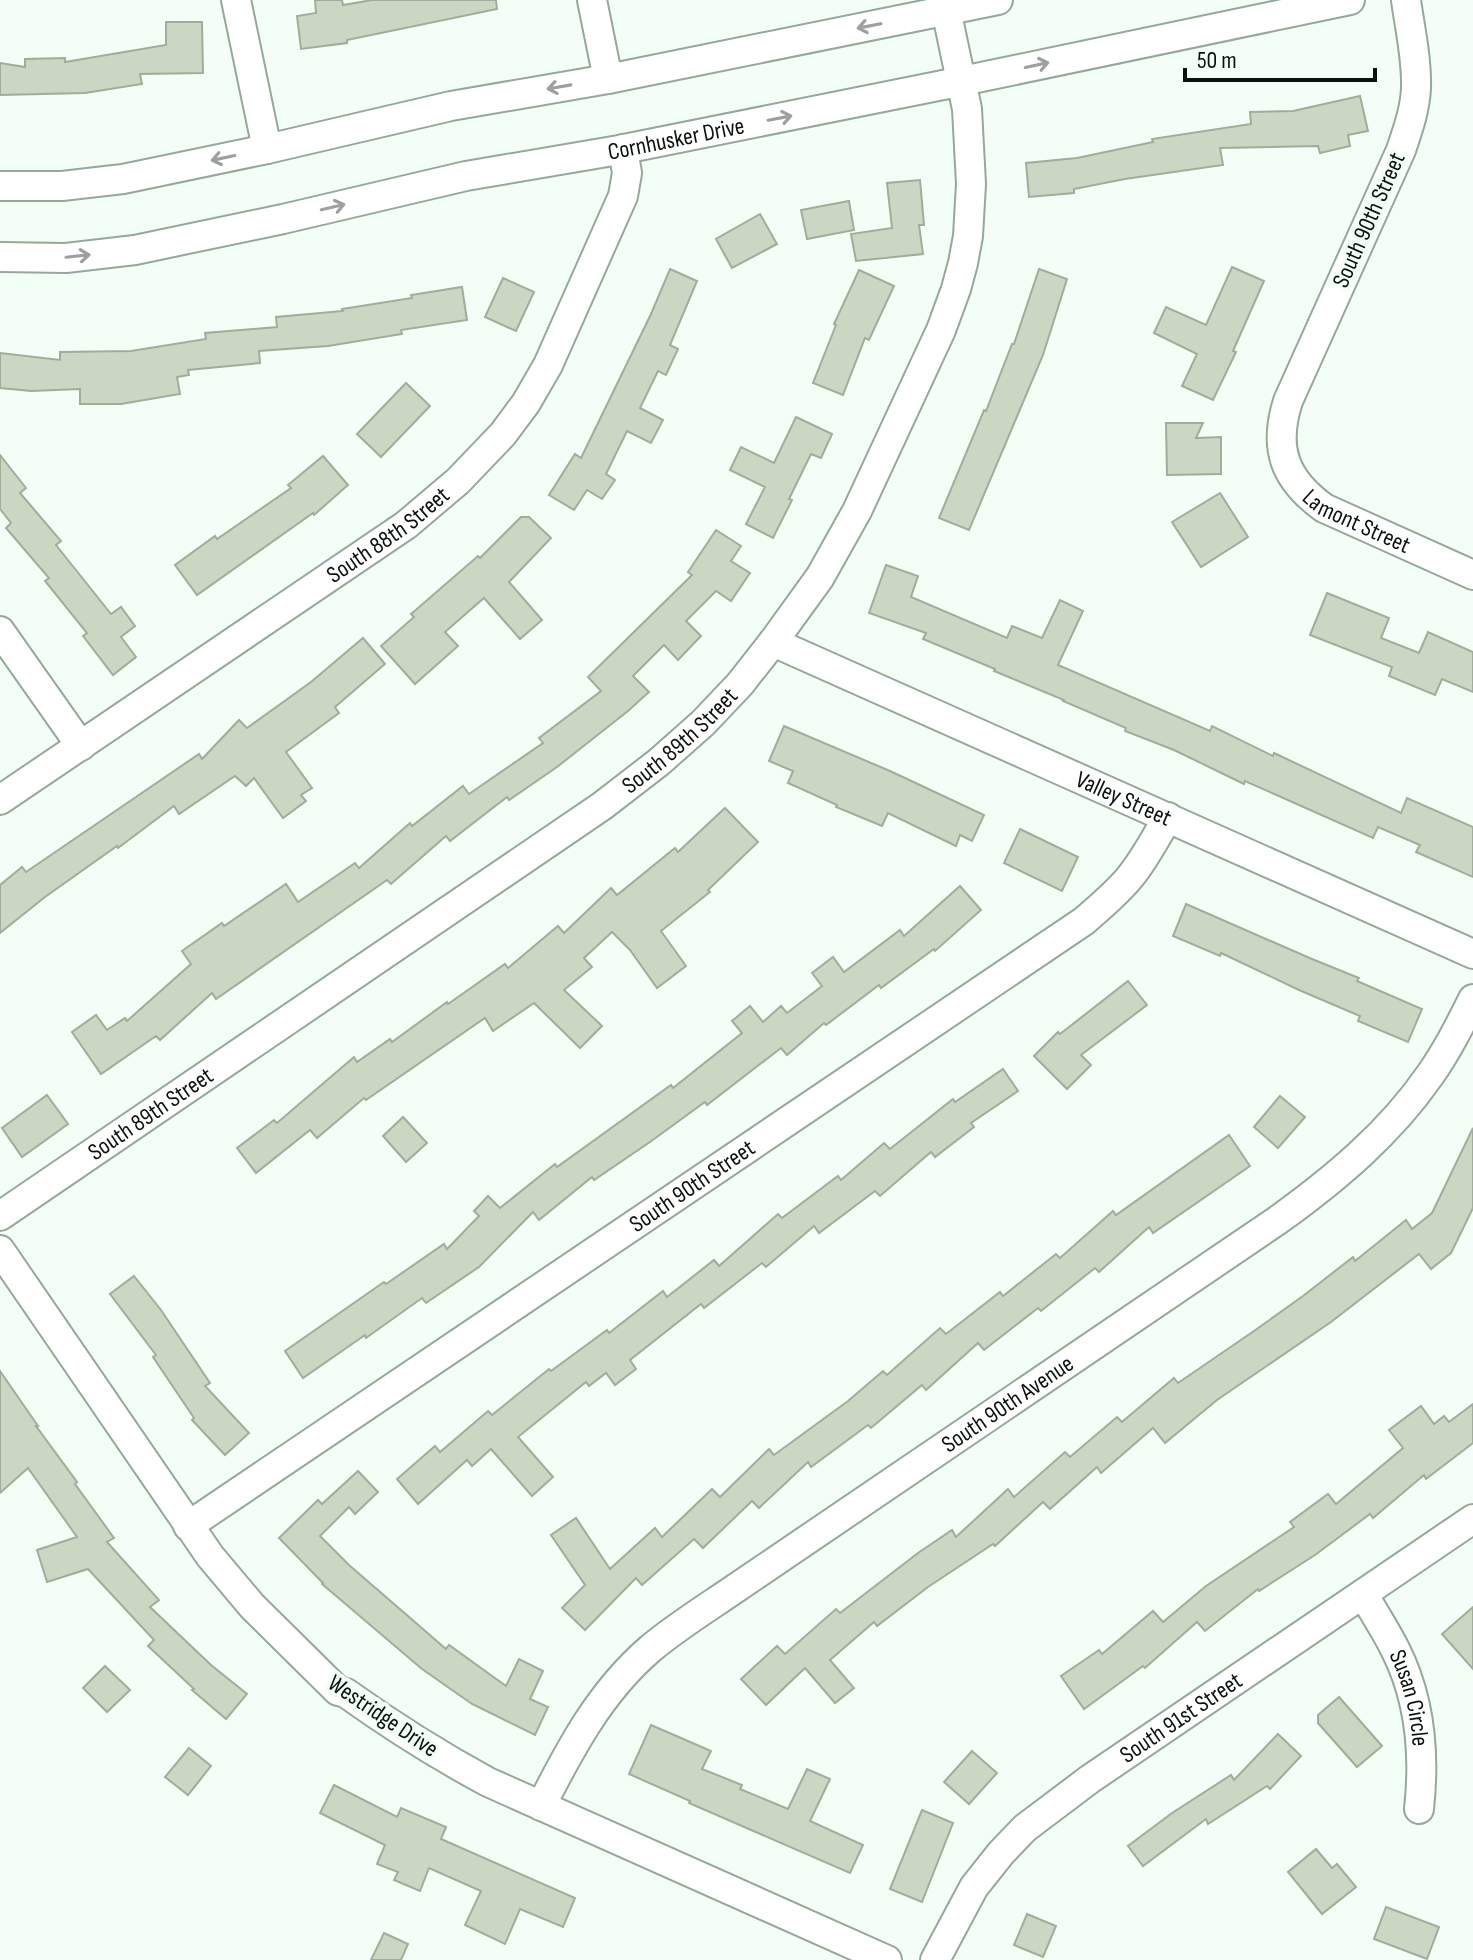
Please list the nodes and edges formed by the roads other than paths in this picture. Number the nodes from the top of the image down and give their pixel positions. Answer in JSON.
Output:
{"nodes":[{"id":1,"x":236,"y":0,"type":"edge"},
{"id":2,"x":592,"y":0,"type":"edge"},
{"id":3,"x":998,"y":0,"type":"edge"},
{"id":4,"x":1350,"y":0,"type":"edge"},
{"id":5,"x":1406,"y":0,"type":"edge"},
{"id":6,"x":945,"y":5,"type":"edge"},
{"id":7,"x":608,"y":79,"type":"junction"},
{"id":8,"x":960,"y":81,"type":"junction"},
{"id":9,"x":267,"y":149,"type":"junction"},
{"id":10,"x":623,"y":149,"type":"junction"},
{"id":11,"x":0,"y":186,"type":"edge"},
{"id":12,"x":0,"y":257,"type":"edge"},
{"id":13,"x":1280,"y":432,"type":"joint"},
{"id":14,"x":1473,"y":575,"type":"edge"},
{"id":15,"x":0,"y":631,"type":"edge"},
{"id":16,"x":773,"y":642,"type":"junction"},
{"id":17,"x":81,"y":746,"type":"junction"},
{"id":18,"x":0,"y":800,"type":"edge"},
{"id":19,"x":1168,"y":817,"type":"junction"},
{"id":20,"x":1473,"y":954,"type":"edge"},
{"id":21,"x":1473,"y":999,"type":"edge"},
{"id":22,"x":0,"y":1216,"type":"edge"},
{"id":23,"x":0,"y":1250,"type":"edge"},
{"id":24,"x":1473,"y":1519,"type":"edge"},
{"id":25,"x":188,"y":1526,"type":"junction"},
{"id":26,"x":1364,"y":1595,"type":"junction"},
{"id":27,"x":541,"y":1806,"type":"junction"},
{"id":28,"x":1419,"y":1809,"type":"dead end"},
{"id":29,"x":887,"y":1960,"type":"edge"},
{"id":30,"x":935,"y":1960,"type":"edge"}],
"edges":[{"from":1,"to":9,"type":"street"},
{"from":2,"to":7,"type":"street"},
{"from":3,"to":6,"type":"street"},
{"from":8,"to":4,"type":"street","name":"Cornhusker Drive","one_way":true},
{"from":5,"to":13,"type":"street","name":"South 90th Street"},
{"from":6,"to":7,"type":"street","one_way":true},
{"from":6,"to":8,"type":"street","name":"South 89th Street"},
{"from":7,"to":9,"type":"street","one_way":true},
{"from":10,"to":8,"type":"street","name":"Cornhusker Drive","one_way":true},
{"from":8,"to":16,"type":"street","name":"South 89th Street"},
{"from":9,"to":11,"type":"street","one_way":true},
{"from":12,"to":10,"type":"street","name":"Cornhusker Drive","one_way":true},
{"from":10,"to":17,"type":"street","name":"South 88th Street"},
{"from":13,"to":14,"type":"street","name":"Lamont Street"},
{"from":15,"to":17,"type":"street"},
{"from":16,"to":19,"type":"street","name":"Valley Street"},
{"from":16,"to":22,"type":"street","name":"South 89th Street"},
{"from":17,"to":18,"type":"street","name":"South 88th Street"},
{"from":19,"to":20,"type":"street","name":"Valley Street"},
{"from":19,"to":25,"type":"street","name":"South 90th Street"},
{"from":21,"to":27,"type":"street","name":"South 90th Avenue"},
{"from":23,"to":25,"type":"street","name":"Westridge Drive"},
{"from":24,"to":26,"type":"street","name":"South 91st Street"},
{"from":25,"to":27,"type":"street","name":"Westridge Drive"},
{"from":26,"to":28,"type":"street","name":"Susan Circle"},
{"from":26,"to":30,"type":"street","name":"South 91st Street"},
{"from":27,"to":29,"type":"street","name":"Westridge Drive"}]}
